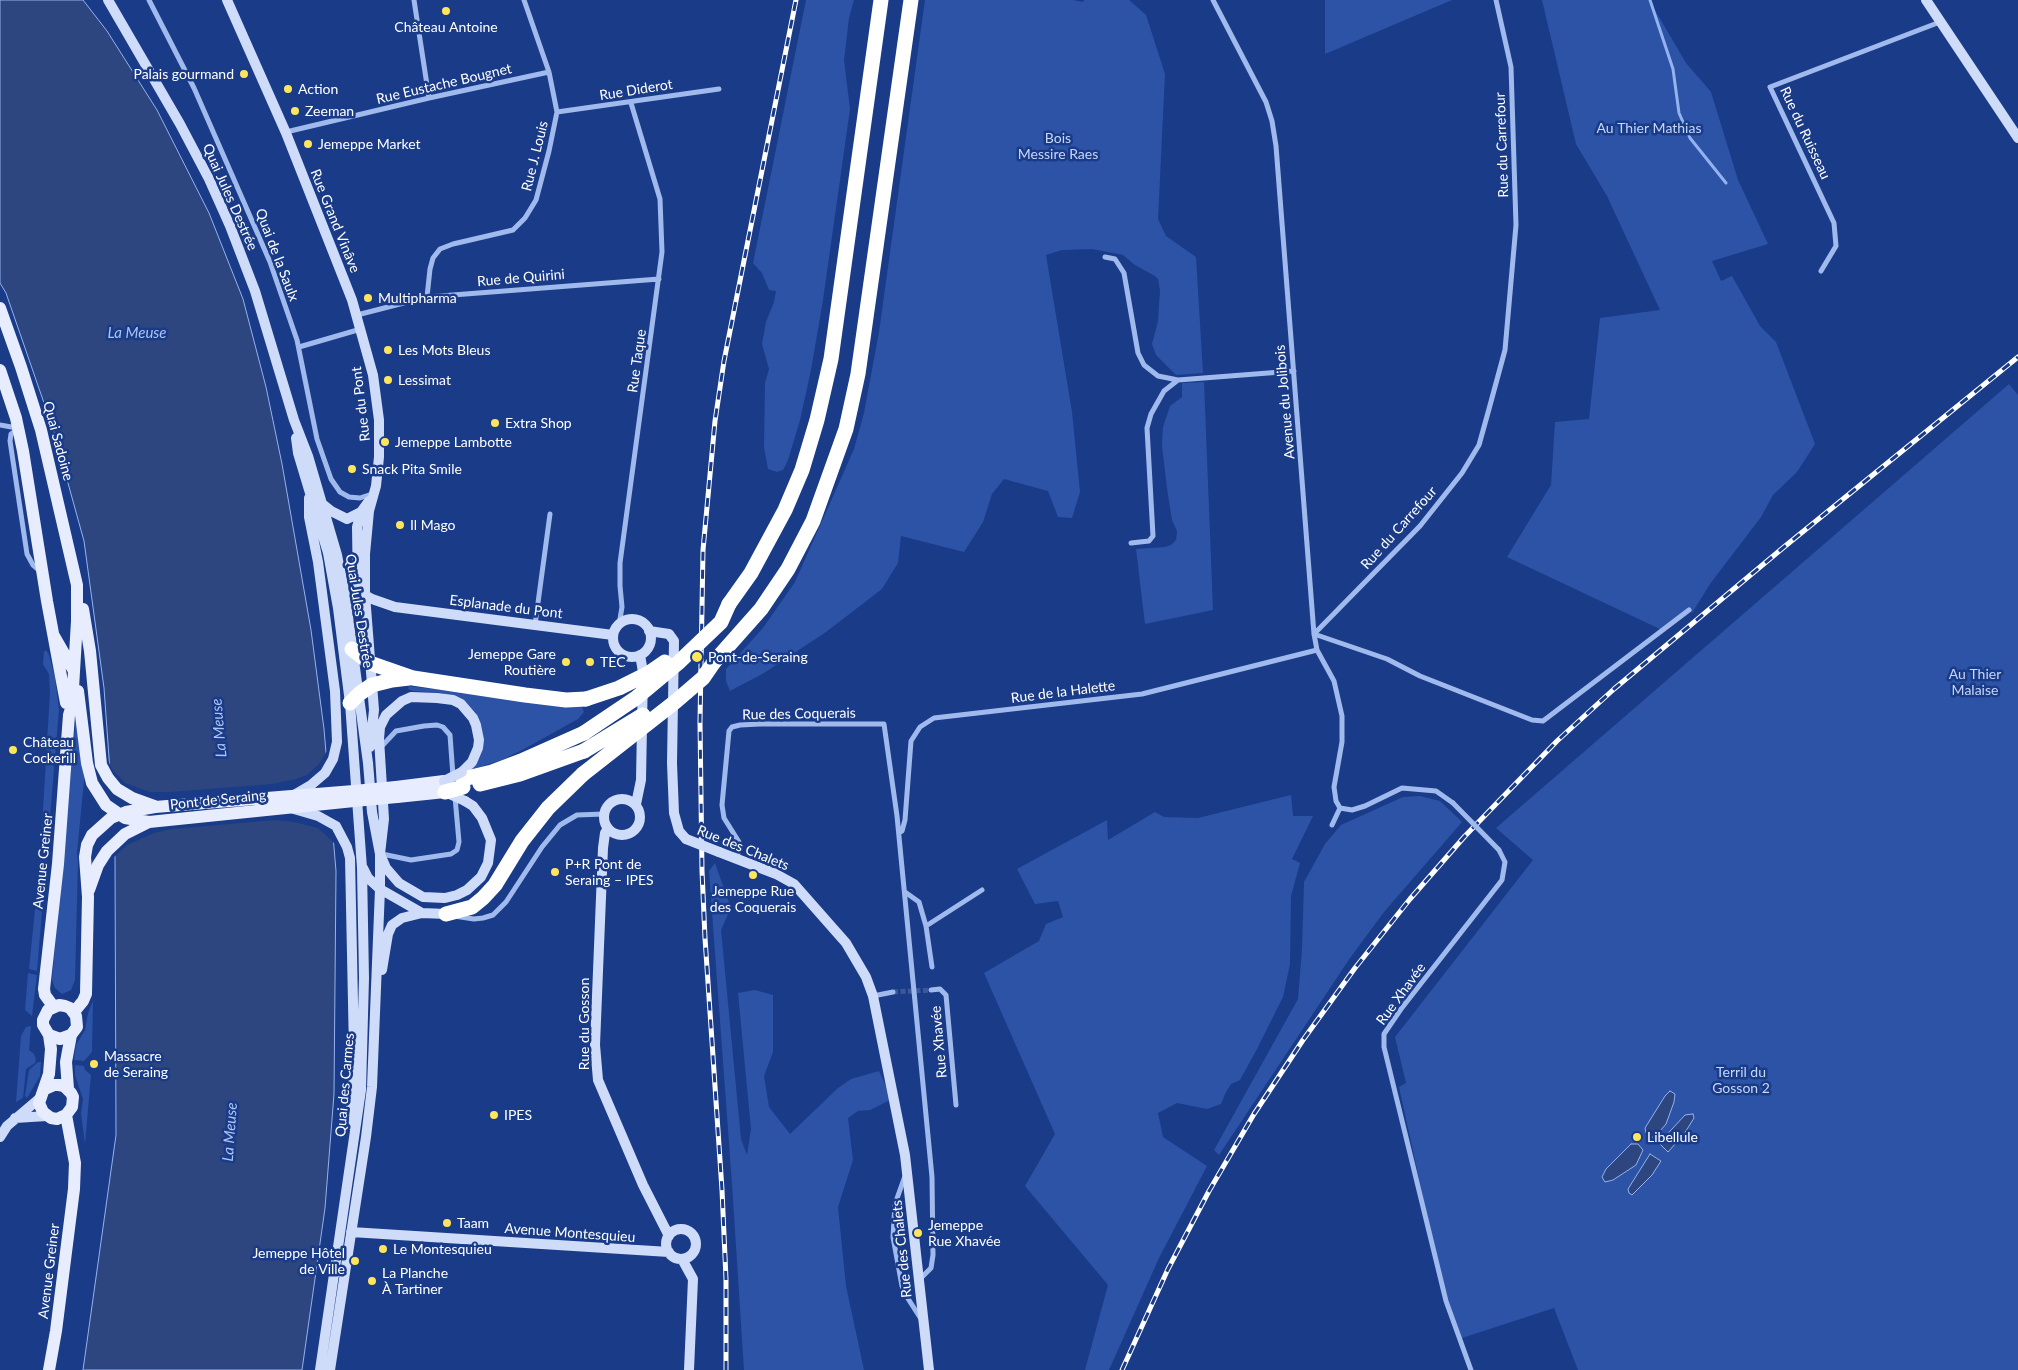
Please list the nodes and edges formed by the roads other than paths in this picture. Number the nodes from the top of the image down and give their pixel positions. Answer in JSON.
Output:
{"nodes":[{"id":1,"x":108,"y":0,"type":"edge"},
{"id":2,"x":148,"y":0,"type":"edge"},
{"id":3,"x":227,"y":0,"type":"edge"},
{"id":4,"x":414,"y":0,"type":"edge"},
{"id":5,"x":524,"y":0,"type":"edge"},
{"id":6,"x":881,"y":0,"type":"edge"},
{"id":7,"x":911,"y":0,"type":"edge"},
{"id":8,"x":1213,"y":0,"type":"edge"},
{"id":9,"x":1496,"y":0,"type":"edge"},
{"id":10,"x":1926,"y":0,"type":"edge"},
{"id":11,"x":1940,"y":22,"type":"junction"},
{"id":12,"x":549,"y":72,"type":"junction"},
{"id":13,"x":720,"y":89,"type":"dead end"},
{"id":14,"x":429,"y":98,"type":"junction"},
{"id":15,"x":631,"y":103,"type":"junction"},
{"id":16,"x":557,"y":112,"type":"junction"},
{"id":17,"x":286,"y":133,"type":"junction"},
{"id":18,"x":2018,"y":138,"type":"edge"},
{"id":19,"x":1105,"y":257,"type":"dead end"},
{"id":20,"x":1821,"y":271,"type":"dead end"},
{"id":21,"x":659,"y":279,"type":"junction"},
{"id":22,"x":426,"y":298,"type":"junction"},
{"id":23,"x":0,"y":308,"type":"edge"},
{"id":24,"x":357,"y":315,"type":"junction"},
{"id":25,"x":362,"y":329,"type":"junction"},
{"id":26,"x":299,"y":347,"type":"junction"},
{"id":27,"x":0,"y":370,"type":"edge"},
{"id":28,"x":1294,"y":371,"type":"junction"},
{"id":29,"x":1178,"y":380,"type":"junction"},
{"id":30,"x":294,"y":420,"type":"junction"},
{"id":31,"x":0,"y":425,"type":"edge"},
{"id":32,"x":18,"y":428,"type":"junction"},
{"id":33,"x":309,"y":490,"type":"junction"},
{"id":34,"x":375,"y":492,"type":"junction"},
{"id":35,"x":321,"y":503,"type":"junction"},
{"id":36,"x":362,"y":512,"type":"junction"},
{"id":37,"x":550,"y":514,"type":"dead end"},
{"id":38,"x":347,"y":519,"type":"junction"},
{"id":39,"x":357,"y":527,"type":"junction"},
{"id":40,"x":1131,"y":543,"type":"dead end"},
{"id":41,"x":365,"y":554,"type":"junction"},
{"id":42,"x":77,"y":585,"type":"junction"},
{"id":43,"x":365,"y":595,"type":"junction"},
{"id":44,"x":728,"y":604,"type":"junction"},
{"id":45,"x":395,"y":607,"type":"junction"},
{"id":46,"x":366,"y":608,"type":"junction"},
{"id":47,"x":1689,"y":610,"type":"dead end"},
{"id":48,"x":535,"y":625,"type":"junction"},
{"id":49,"x":619,"y":625,"type":"junction"},
{"id":50,"x":649,"y":631,"type":"junction"},
{"id":51,"x":1314,"y":634,"type":"junction"},
{"id":52,"x":613,"y":635,"type":"junction"},
{"id":53,"x":54,"y":636,"type":"junction"},
{"id":54,"x":352,"y":649,"type":"junction"},
{"id":55,"x":1317,"y":650,"type":"junction"},
{"id":56,"x":640,"y":655,"type":"junction"},
{"id":57,"x":714,"y":662,"type":"junction"},
{"id":58,"x":370,"y":663,"type":"junction"},
{"id":59,"x":73,"y":670,"type":"junction"},
{"id":60,"x":413,"y":678,"type":"junction"},
{"id":61,"x":372,"y":685,"type":"junction"},
{"id":62,"x":354,"y":698,"type":"junction"},
{"id":63,"x":69,"y":715,"type":"junction"},
{"id":64,"x":379,"y":750,"type":"junction"},
{"id":65,"x":368,"y":763,"type":"junction"},
{"id":66,"x":463,"y":785,"type":"junction"},
{"id":67,"x":445,"y":787,"type":"joint"},
{"id":68,"x":355,"y":798,"type":"junction"},
{"id":69,"x":290,"y":802,"type":"junction"},
{"id":70,"x":636,"y":804,"type":"junction"},
{"id":71,"x":155,"y":807,"type":"junction"},
{"id":72,"x":1340,"y":808,"type":"junction"},
{"id":73,"x":372,"y":812,"type":"joint"},
{"id":74,"x":113,"y":814,"type":"junction"},
{"id":75,"x":604,"y":814,"type":"junction"},
{"id":76,"x":149,"y":822,"type":"junction"},
{"id":77,"x":1332,"y":825,"type":"dead end"},
{"id":78,"x":608,"y":828,"type":"junction"},
{"id":79,"x":899,"y":834,"type":"junction"},
{"id":80,"x":380,"y":854,"type":"junction"},
{"id":81,"x":736,"y":859,"type":"junction"},
{"id":82,"x":362,"y":868,"type":"junction"},
{"id":83,"x":380,"y":889,"type":"junction"},
{"id":84,"x":982,"y":890,"type":"dead end"},
{"id":85,"x":905,"y":892,"type":"junction"},
{"id":86,"x":88,"y":897,"type":"junction"},
{"id":87,"x":422,"y":913,"type":"junction"},
{"id":88,"x":446,"y":914,"type":"junction"},
{"id":89,"x":926,"y":926,"type":"junction"},
{"id":90,"x":932,"y":968,"type":"dead end"},
{"id":91,"x":931,"y":990,"type":"tunnel mouth"},
{"id":92,"x":893,"y":992,"type":"tunnel mouth"},
{"id":93,"x":873,"y":996,"type":"junction"},
{"id":94,"x":53,"y":1006,"type":"junction"},
{"id":95,"x":375,"y":1006,"type":"junction"},
{"id":96,"x":74,"y":1012,"type":"junction"},
{"id":97,"x":49,"y":1035,"type":"junction"},
{"id":98,"x":71,"y":1035,"type":"junction"},
{"id":99,"x":68,"y":1089,"type":"junction"},
{"id":100,"x":42,"y":1093,"type":"junction"},
{"id":101,"x":956,"y":1105,"type":"dead end"},
{"id":102,"x":57,"y":1117,"type":"junction"},
{"id":103,"x":15,"y":1118,"type":"junction"},
{"id":104,"x":0,"y":1137,"type":"edge"},
{"id":105,"x":351,"y":1166,"type":"junction"},
{"id":106,"x":908,"y":1171,"type":"junction"},
{"id":107,"x":350,"y":1232,"type":"junction"},
{"id":108,"x":669,"y":1236,"type":"junction"},
{"id":109,"x":669,"y":1252,"type":"junction"},
{"id":110,"x":682,"y":1259,"type":"junction"},
{"id":111,"x":919,"y":1280,"type":"junction"},
{"id":112,"x":924,"y":1324,"type":"junction"},
{"id":113,"x":49,"y":1370,"type":"edge"},
{"id":114,"x":320,"y":1370,"type":"edge"},
{"id":115,"x":330,"y":1370,"type":"edge"},
{"id":116,"x":689,"y":1370,"type":"edge"},
{"id":117,"x":929,"y":1370,"type":"edge"},
{"id":118,"x":1471,"y":1370,"type":"edge"}],
"edges":[{"from":1,"to":30,"type":"main road","name":"Quai Jules Destrée"},
{"from":2,"to":26,"type":"street","name":"Quai de la Saulx"},
{"from":3,"to":17,"type":"main road","name":"Rue Grand Vinâve"},
{"from":4,"to":14,"type":"street"},
{"from":5,"to":12,"type":"street","name":"Rue J. Louis"},
{"from":6,"to":44,"type":"highway"},
{"from":7,"to":57,"type":"highway"},
{"from":8,"to":28,"type":"street","name":"Avenue du Jolibois"},
{"from":9,"to":51,"type":"street","name":"Rue du Carrefour"},
{"from":10,"to":11,"type":"main road"},
{"from":11,"to":18,"type":"main road"},
{"from":11,"to":20,"type":"street","name":"Rue du Ruisseau"},
{"from":12,"to":14,"type":"street","name":"Rue Eustache Bougnet"},
{"from":12,"to":16,"type":"street","name":"Rue J. Louis"},
{"from":13,"to":15,"type":"street","name":"Rue Diderot"},
{"from":14,"to":17,"type":"street","name":"Rue Eustache Bougnet"},
{"from":15,"to":16,"type":"street","name":"Rue Diderot"},
{"from":15,"to":21,"type":"street","name":"Rue Taque"},
{"from":16,"to":22,"type":"street","name":"Rue J. Louis"},
{"from":17,"to":24,"type":"main road","name":"Rue Grand Vinâve"},
{"from":19,"to":29,"type":"street"},
{"from":21,"to":22,"type":"street","name":"Rue de Quirini"},
{"from":21,"to":49,"type":"street","name":"Rue Taque"},
{"from":22,"to":24,"type":"street","name":"Rue de Quirini"},
{"from":23,"to":42,"type":"main road","name":"Quai Sadoine"},
{"from":24,"to":25,"type":"main road","name":"Rue du Pont"},
{"from":25,"to":26,"type":"street"},
{"from":25,"to":34,"type":"main road","name":"Rue du Pont"},
{"from":26,"to":34,"type":"street","name":"Quai de la Saulx"},
{"from":27,"to":32,"type":"main road"},
{"from":28,"to":29,"type":"street"},
{"from":28,"to":51,"type":"street","name":"Avenue du Jolibois"},
{"from":29,"to":40,"type":"street"},
{"from":30,"to":33,"type":"main road","name":"Quai Jules Destrée"},
{"from":30,"to":35,"type":"main road","name":"Quai Jules Destrée"},
{"from":31,"to":32,"type":"street"},
{"from":32,"to":53,"type":"main road"},
{"from":33,"to":62,"type":"main road","name":"Quai Jules Destrée"},
{"from":33,"to":69,"type":"main road"},
{"from":34,"to":36,"type":"main road"},
{"from":34,"to":41,"type":"main road","name":"Rue du Pont"},
{"from":35,"to":38,"type":"main road"},
{"from":35,"to":54,"type":"main road","name":"Quai Jules Destrée"},
{"from":36,"to":38,"type":"main road"},
{"from":36,"to":39,"type":"main road"},
{"from":37,"to":48,"type":"street"},
{"from":38,"to":39,"type":"main road"},
{"from":39,"to":41,"type":"main road"},
{"from":39,"to":46,"type":"main road"},
{"from":41,"to":43,"type":"main road"},
{"from":42,"to":59,"type":"main road","name":"Avenue Greiner"},
{"from":42,"to":71,"type":"main road"},
{"from":43,"to":45,"type":"main road","name":"Esplanade du Pont"},
{"from":43,"to":46,"type":"main road"},
{"from":44,"to":60,"type":"highway","bridge":true},
{"from":44,"to":66,"type":"highway","bridge":true},
{"from":45,"to":46,"type":"main road","name":"Esplanade du Pont"},
{"from":45,"to":48,"type":"main road","name":"Esplanade du Pont"},
{"from":46,"to":58,"type":"main road"},
{"from":47,"to":51,"type":"street"},
{"from":48,"to":52,"type":"main road","name":"Esplanade du Pont"},
{"from":49,"to":50,"type":"main road"},
{"from":49,"to":52,"type":"main road"},
{"from":50,"to":56,"type":"main road"},
{"from":50,"to":81,"type":"main road","name":"Rue des Chalets","bridge":true},
{"from":51,"to":55,"type":"street","name":"Avenue du Jolibois"},
{"from":52,"to":56,"type":"main road"},
{"from":53,"to":59,"type":"main road"},
{"from":53,"to":63,"type":"main road","name":"Avenue Greiner"},
{"from":54,"to":58,"type":"highway"},
{"from":54,"to":62,"type":"main road","name":"Quai Jules Destrée"},
{"from":55,"to":72,"type":"street","name":"Avenue du Jolibois"},
{"from":55,"to":79,"type":"street","name":"Rue de la Halette"},
{"from":56,"to":70,"type":"main road"},
{"from":57,"to":66,"type":"highway","bridge":true},
{"from":57,"to":88,"type":"highway","bridge":true},
{"from":58,"to":60,"type":"highway"},
{"from":58,"to":61,"type":"main road"},
{"from":59,"to":63,"type":"main road","name":"Avenue Greiner"},
{"from":59,"to":74,"type":"main road"},
{"from":60,"to":61,"type":"highway"},
{"from":61,"to":62,"type":"highway"},
{"from":61,"to":65,"type":"main road"},
{"from":62,"to":65,"type":"main road","name":"Quai Jules Destrée"},
{"from":62,"to":68,"type":"main road","name":"Quai Jules Destrée"},
{"from":63,"to":94,"type":"main road","name":"Avenue Greiner"},
{"from":64,"to":66,"type":"main road"},
{"from":64,"to":80,"type":"main road"},
{"from":64,"to":80,"type":"street"},
{"from":65,"to":73,"type":"main road","name":"Quai Jules Destrée"},
{"from":66,"to":67,"type":"highway","bridge":true},
{"from":66,"to":80,"type":"main road"},
{"from":67,"to":68,"type":"main road","bridge":true},
{"from":68,"to":69,"type":"main road"},
{"from":68,"to":82,"type":"main road","name":"Quai des Carmes"},
{"from":69,"to":71,"type":"main road","name":"Pont de Seraing"},
{"from":69,"to":76,"type":"main road","name":"Pont de Seraing"},
{"from":69,"to":105,"type":"main road"},
{"from":70,"to":75,"type":"main road"},
{"from":70,"to":78,"type":"main road"},
{"from":71,"to":74,"type":"main road","name":"Pont de Seraing"},
{"from":72,"to":77,"type":"street"},
{"from":72,"to":118,"type":"street","name":"Rue Xhavée","bridge":true},
{"from":73,"to":80,"type":"main road","name":"Quai des Carmes"},
{"from":74,"to":76,"type":"main road"},
{"from":74,"to":86,"type":"main road"},
{"from":75,"to":78,"type":"main road"},
{"from":75,"to":88,"type":"street"},
{"from":76,"to":86,"type":"main road"},
{"from":78,"to":108,"type":"main road","name":"Rue du Gosson"},
{"from":79,"to":81,"type":"street","name":"Rue des Coquerais"},
{"from":79,"to":85,"type":"street"},
{"from":80,"to":83,"type":"main road","name":"Quai des Carmes"},
{"from":81,"to":93,"type":"main road","name":"Rue des Chalets"},
{"from":82,"to":83,"type":"main road"},
{"from":82,"to":105,"type":"main road","name":"Quai des Carmes"},
{"from":83,"to":87,"type":"main road"},
{"from":83,"to":95,"type":"main road","name":"Quai des Carmes"},
{"from":84,"to":89,"type":"street"},
{"from":85,"to":89,"type":"street"},
{"from":85,"to":111,"type":"street"},
{"from":86,"to":96,"type":"main road"},
{"from":87,"to":88,"type":"main road"},
{"from":87,"to":95,"type":"main road"},
{"from":89,"to":90,"type":"street"},
{"from":91,"to":101,"type":"street","name":"Rue Xhavée"},
{"from":92,"to":93,"type":"street"},
{"from":93,"to":106,"type":"main road","name":"Rue des Chalets"},
{"from":94,"to":96,"type":"main road"},
{"from":94,"to":97,"type":"main road"},
{"from":95,"to":107,"type":"main road","name":"Quai des Carmes"},
{"from":96,"to":98,"type":"main road"},
{"from":97,"to":98,"type":"main road"},
{"from":97,"to":100,"type":"main road"},
{"from":98,"to":99,"type":"main road"},
{"from":99,"to":100,"type":"main road"},
{"from":99,"to":102,"type":"main road"},
{"from":100,"to":102,"type":"main road"},
{"from":100,"to":103,"type":"main road"},
{"from":102,"to":103,"type":"main road"},
{"from":102,"to":113,"type":"main road","name":"Avenue Greiner"},
{"from":103,"to":104,"type":"main road"},
{"from":105,"to":114,"type":"main road","name":"Quai des Carmes"},
{"from":106,"to":111,"type":"main road","name":"Rue des Chalets"},
{"from":106,"to":112,"type":"street","name":"Rue des Chalets"},
{"from":107,"to":109,"type":"main road","name":"Avenue Montesquieu"},
{"from":107,"to":115,"type":"main road","name":"Quai des Carmes"},
{"from":108,"to":109,"type":"main road","name":"Rue du Gosson"},
{"from":108,"to":110,"type":"main road"},
{"from":109,"to":110,"type":"main road"},
{"from":110,"to":116,"type":"main road"},
{"from":111,"to":112,"type":"main road","name":"Rue des Chalets"},
{"from":112,"to":117,"type":"main road","name":"Rue des Chalets"}]}
